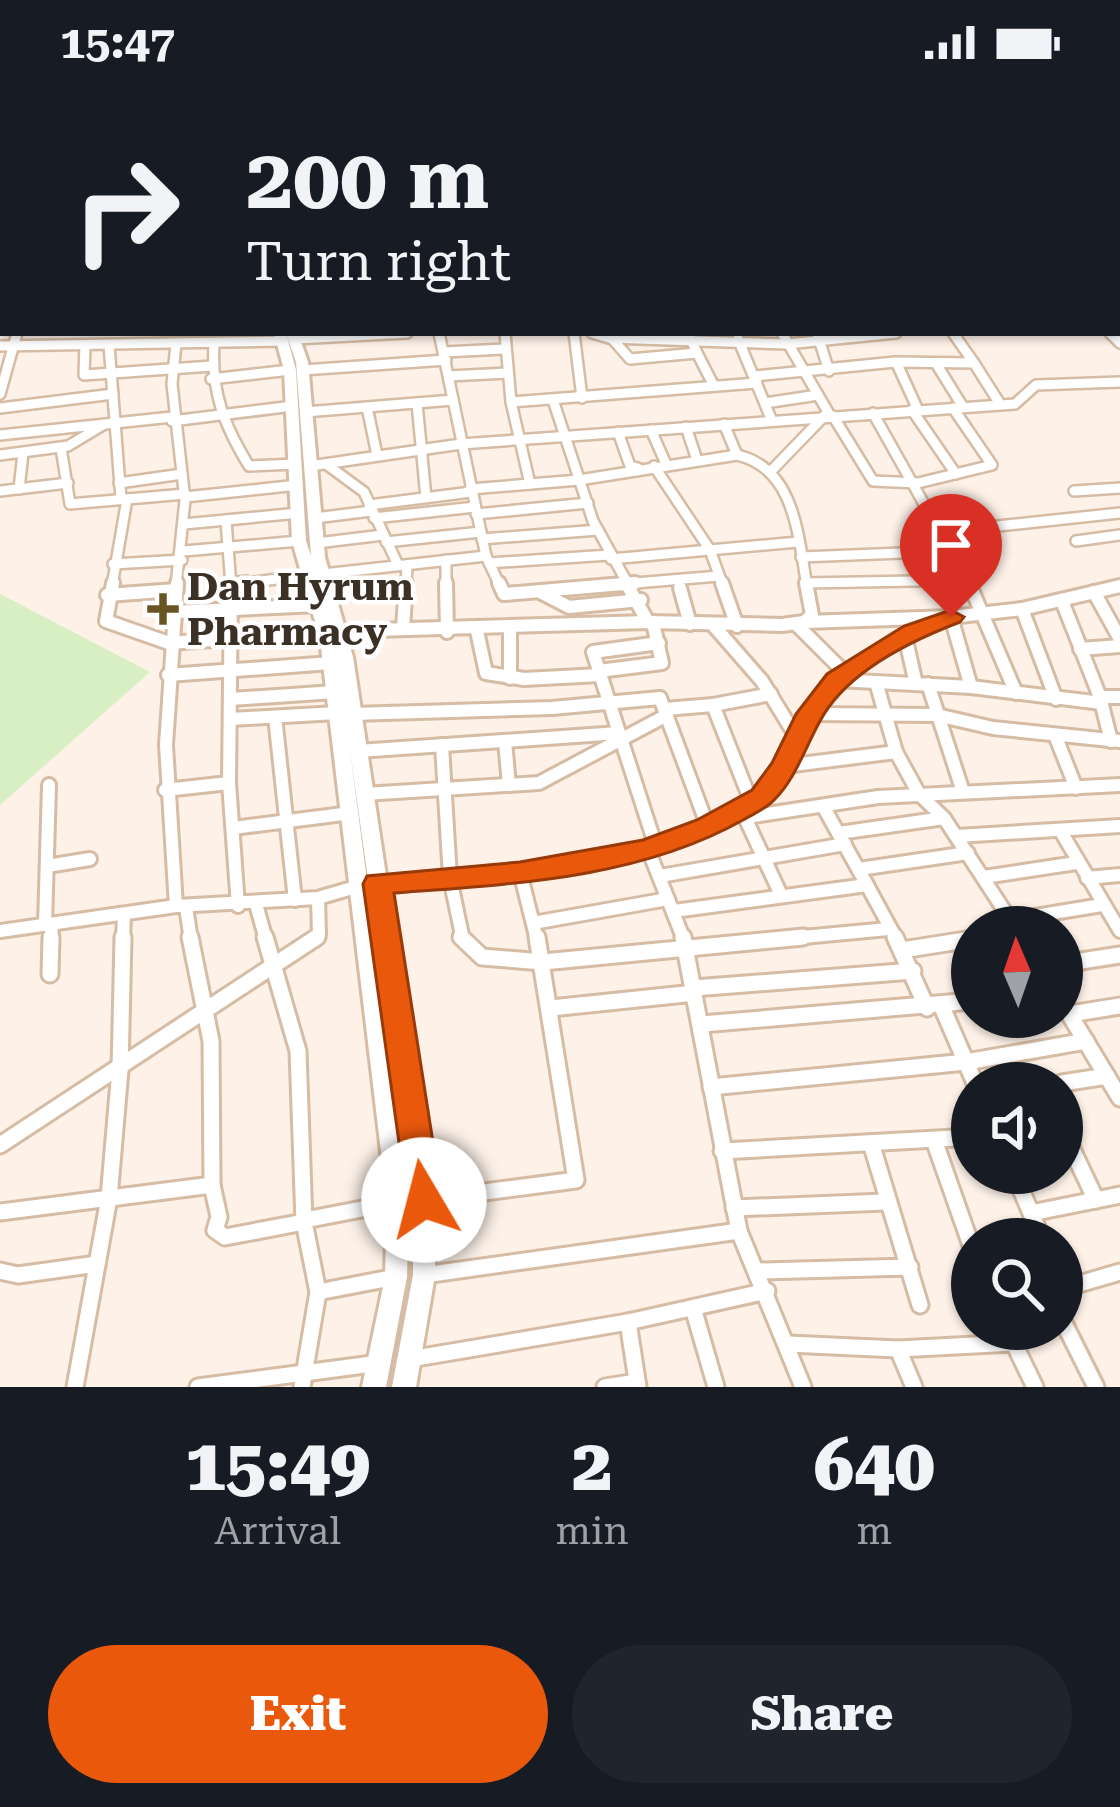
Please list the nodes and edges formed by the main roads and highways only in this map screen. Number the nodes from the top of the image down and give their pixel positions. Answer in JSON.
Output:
{"nodes":[{"id":1,"x":288,"y":337,"type":"edge"},
{"id":2,"x":315,"y":574,"type":"junction"},
{"id":3,"x":333,"y":632,"type":"junction"},
{"id":4,"x":345,"y":713,"type":"junction"},
{"id":5,"x":368,"y":885,"type":"junction"},
{"id":6,"x":374,"y":1387,"type":"edge"},
{"id":7,"x":404,"y":1387,"type":"edge"}],
"edges":[{"from":1,"to":2,"type":"main road"},
{"from":2,"to":3,"type":"main road"},
{"from":2,"to":3,"type":"main road"},
{"from":3,"to":4,"type":"main road"},
{"from":3,"to":4,"type":"main road"},
{"from":4,"to":5,"type":"main road"},
{"from":4,"to":5,"type":"main road"},
{"from":5,"to":6,"type":"main road"},
{"from":5,"to":7,"type":"main road"}]}
